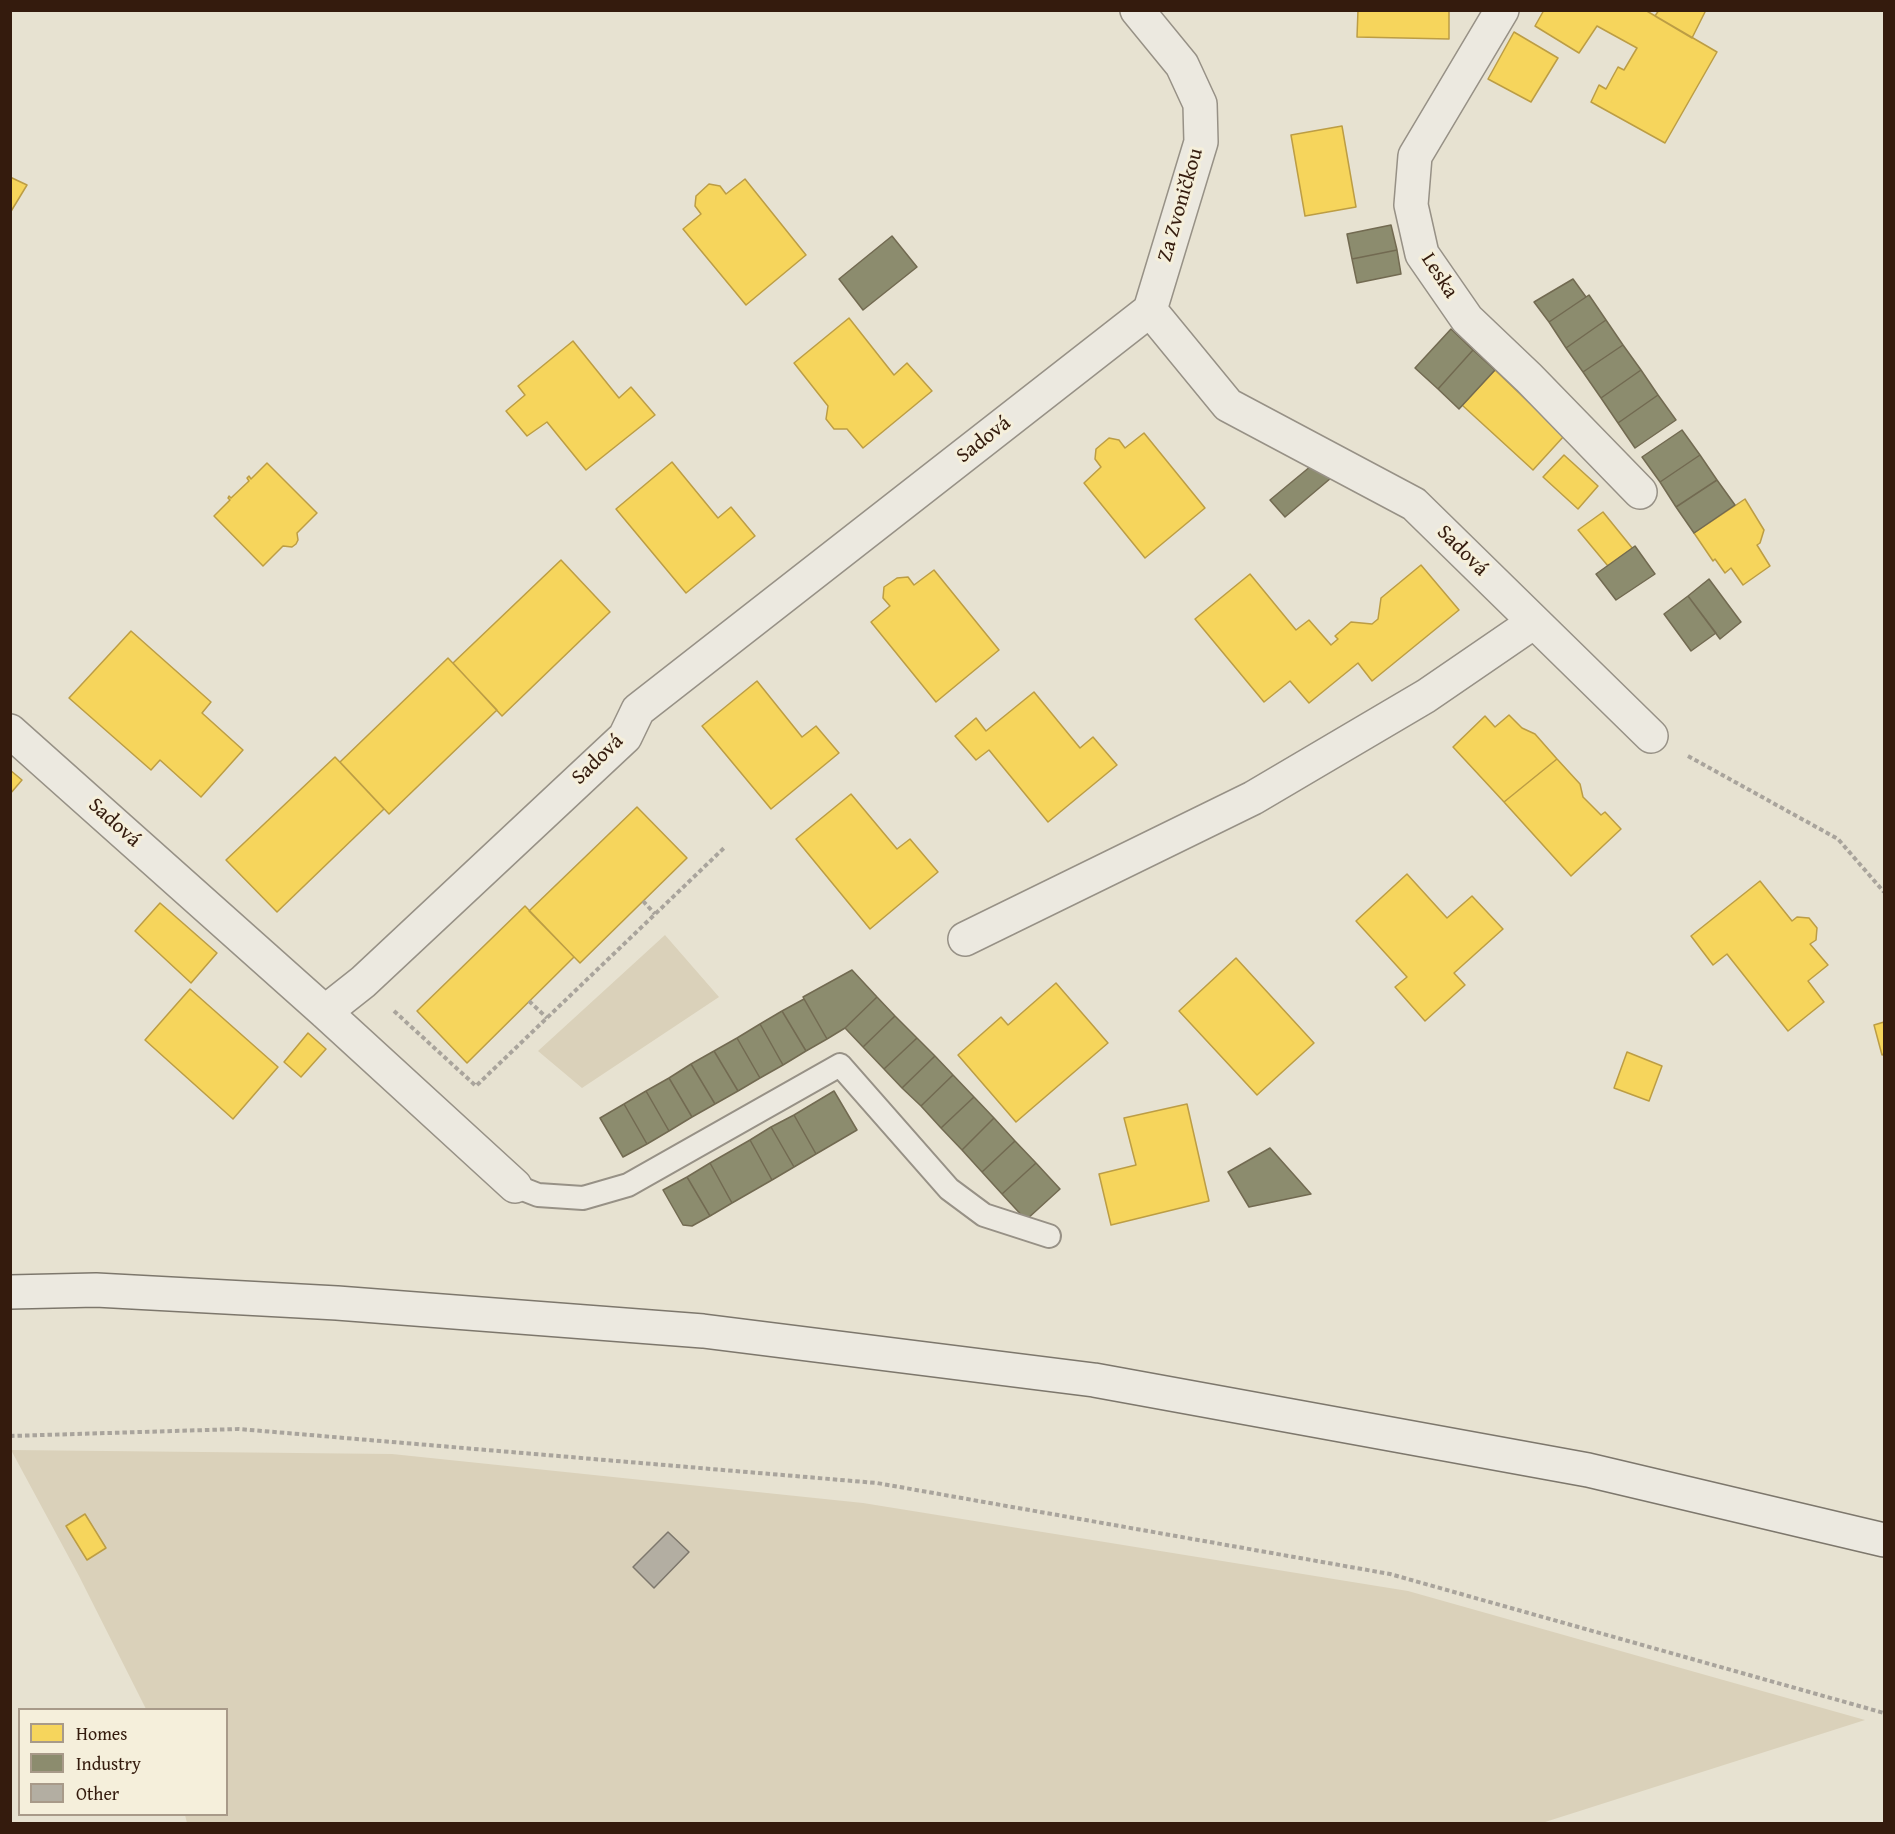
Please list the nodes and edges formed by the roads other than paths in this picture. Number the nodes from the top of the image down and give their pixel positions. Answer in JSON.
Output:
{"nodes":[{"id":1,"x":1137,"y":10,"type":"edge"},
{"id":2,"x":1502,"y":10,"type":"edge"},
{"id":3,"x":1150,"y":310,"type":"junction"},
{"id":4,"x":1640,"y":492,"type":"dead end"},
{"id":5,"x":1534,"y":622,"type":"junction"},
{"id":6,"x":10,"y":731,"type":"edge"},
{"id":7,"x":1651,"y":736,"type":"road end"},
{"id":8,"x":965,"y":939,"type":"dead end"},
{"id":9,"x":325,"y":1012,"type":"junction"},
{"id":10,"x":515,"y":1186,"type":"joint"},
{"id":11,"x":1049,"y":1236,"type":"dead end"},
{"id":12,"x":10,"y":1292,"type":"edge"},
{"id":13,"x":1884,"y":1540,"type":"edge"}],
"edges":[{"from":1,"to":3,"type":"street","name":"Za Zvoničkou"},
{"from":2,"to":4,"type":"street","name":"Leska"},
{"from":3,"to":5,"type":"street","name":"Sadová"},
{"from":3,"to":9,"type":"street","name":"Sadová"},
{"from":5,"to":7,"type":"street","name":"Sadová"},
{"from":5,"to":8,"type":"street"},
{"from":6,"to":9,"type":"street","name":"Sadová"},
{"from":9,"to":10,"type":"street","name":"Sadová"},
{"from":10,"to":11,"type":"lane"},
{"from":12,"to":13,"type":"street"}]}
